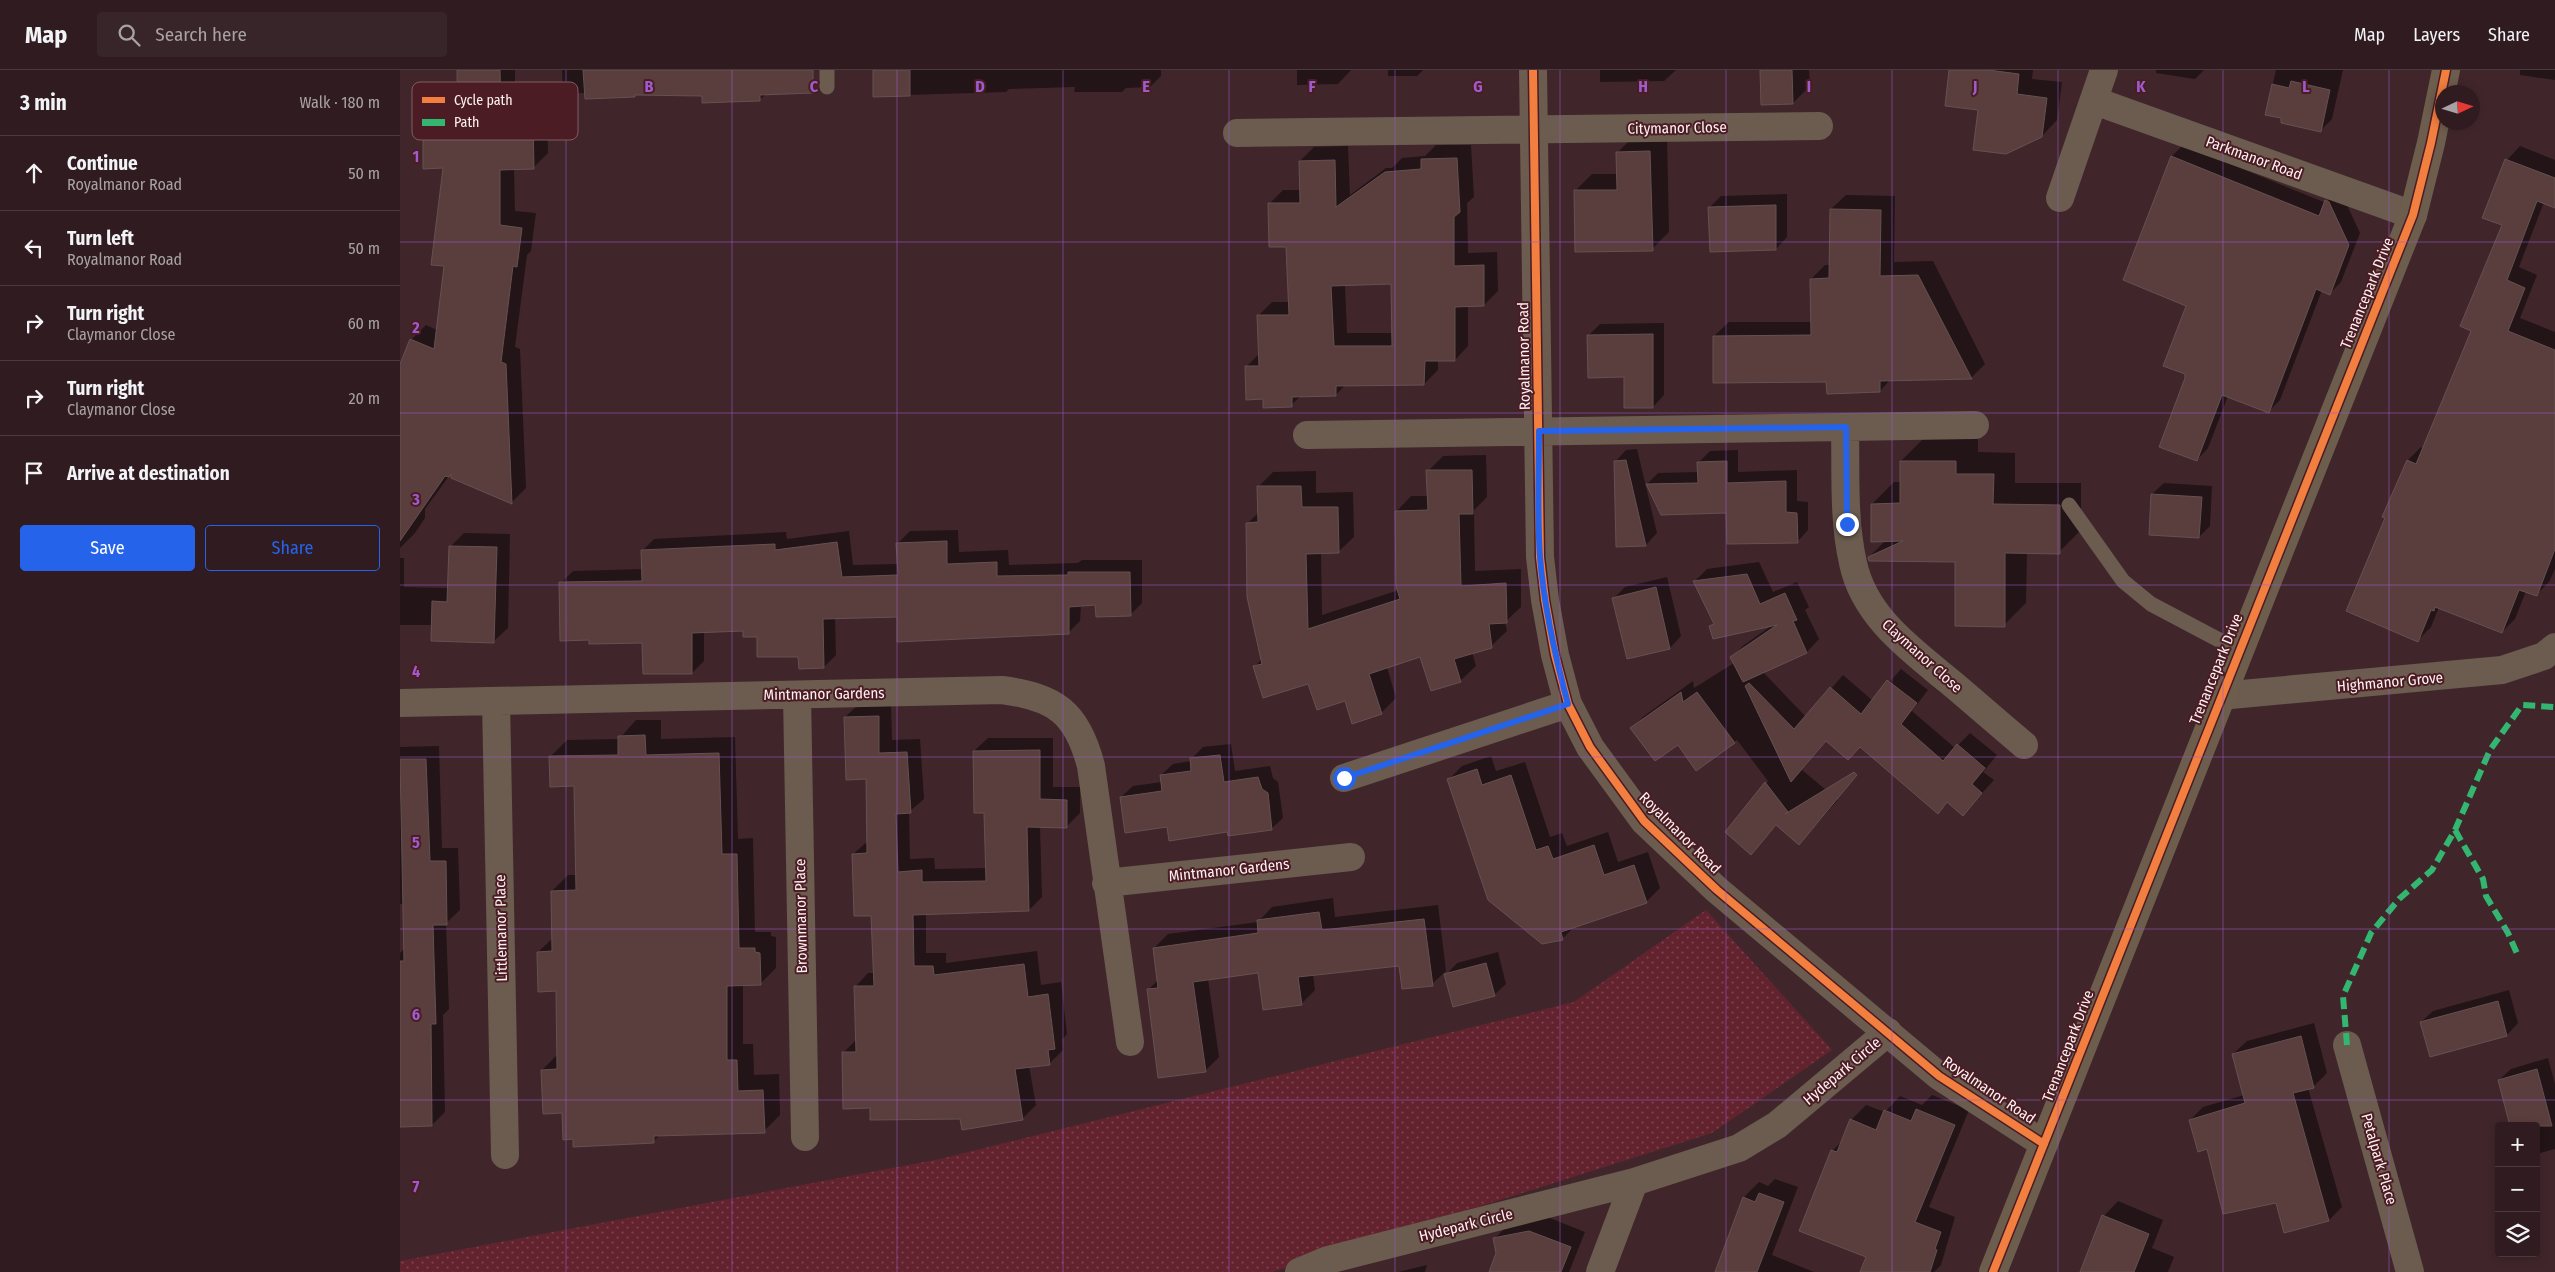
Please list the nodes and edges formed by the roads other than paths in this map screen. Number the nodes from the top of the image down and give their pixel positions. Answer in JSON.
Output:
{"nodes":[{"id":1,"x":827,"y":70,"type":"edge"},
{"id":2,"x":1533,"y":70,"type":"edge"},
{"id":3,"x":2104,"y":70,"type":"edge"},
{"id":4,"x":2446,"y":70,"type":"edge"},
{"id":5,"x":827,"y":87,"type":"dead end"},
{"id":6,"x":2095,"y":101,"type":"junction"},
{"id":7,"x":1819,"y":126,"type":"dead end"},
{"id":8,"x":1534,"y":130,"type":"junction"},
{"id":9,"x":1237,"y":133,"type":"dead end"},
{"id":10,"x":2060,"y":198,"type":"dead end"},
{"id":11,"x":2413,"y":215,"type":"junction"},
{"id":12,"x":1975,"y":425,"type":"dead end"},
{"id":13,"x":1846,"y":427,"type":"junction"},
{"id":14,"x":1539,"y":431,"type":"junction"},
{"id":15,"x":1307,"y":435,"type":"dead end"},
{"id":16,"x":2069,"y":506,"type":"dead end"},
{"id":17,"x":2555,"y":648,"type":"edge"},
{"id":18,"x":2238,"y":650,"type":"junction"},
{"id":19,"x":797,"y":695,"type":"junction"},
{"id":20,"x":2220,"y":696,"type":"junction"},
{"id":21,"x":496,"y":701,"type":"junction"},
{"id":22,"x":400,"y":703,"type":"edge"},
{"id":23,"x":1568,"y":704,"type":"junction"},
{"id":24,"x":2024,"y":745,"type":"dead end"},
{"id":25,"x":1344,"y":778,"type":"dead end"},
{"id":26,"x":1351,"y":857,"type":"dead end"},
{"id":27,"x":1106,"y":883,"type":"junction"},
{"id":28,"x":1888,"y":1032,"type":"junction"},
{"id":29,"x":1130,"y":1042,"type":"dead end"},
{"id":30,"x":2347,"y":1045,"type":"dead end"},
{"id":31,"x":805,"y":1137,"type":"dead end"},
{"id":32,"x":2044,"y":1144,"type":"junction"},
{"id":33,"x":505,"y":1155,"type":"dead end"},
{"id":34,"x":1634,"y":1182,"type":"junction"},
{"id":35,"x":1299,"y":1272,"type":"edge"},
{"id":36,"x":1600,"y":1272,"type":"edge"},
{"id":37,"x":1993,"y":1272,"type":"edge"},
{"id":38,"x":2410,"y":1272,"type":"edge"}],
"edges":[{"from":1,"to":5,"type":"lane"},
{"from":2,"to":8,"type":"street","name":"Royalmanor Road"},
{"from":3,"to":6,"type":"street"},
{"from":4,"to":11,"type":"street","name":"Trenancepark Drive"},
{"from":6,"to":10,"type":"street"},
{"from":6,"to":11,"type":"street","name":"Parkmanor Road"},
{"from":7,"to":8,"type":"street","name":"Citymanor Close"},
{"from":8,"to":9,"type":"street"},
{"from":8,"to":14,"type":"street","name":"Royalmanor Road"},
{"from":11,"to":18,"type":"street","name":"Trenancepark Drive"},
{"from":12,"to":13,"type":"street"},
{"from":13,"to":14,"type":"street"},
{"from":13,"to":24,"type":"street","name":"Claymanor Close"},
{"from":14,"to":15,"type":"street","name":"Royalmanor Road"},
{"from":14,"to":23,"type":"street","name":"Royalmanor Road"},
{"from":16,"to":18,"type":"lane"},
{"from":17,"to":20,"type":"street","name":"Highmanor Grove"},
{"from":18,"to":20,"type":"street","name":"Trenancepark Drive"},
{"from":19,"to":21,"type":"street","name":"Mintmanor Gardens"},
{"from":19,"to":27,"type":"street","name":"Mintmanor Gardens"},
{"from":19,"to":31,"type":"street","name":"Brownmanor Place"},
{"from":20,"to":32,"type":"street","name":"Trenancepark Drive"},
{"from":21,"to":22,"type":"street","name":"Mintmanor Gardens"},
{"from":21,"to":33,"type":"street","name":"Littlemanor Place"},
{"from":23,"to":25,"type":"street"},
{"from":23,"to":28,"type":"street","name":"Royalmanor Road"},
{"from":26,"to":27,"type":"street","name":"Mintmanor Gardens"},
{"from":27,"to":29,"type":"street","name":"Mintmanor Gardens"},
{"from":28,"to":32,"type":"street","name":"Royalmanor Road"},
{"from":28,"to":34,"type":"street","name":"Hydepark Circle"},
{"from":30,"to":38,"type":"street","name":"Petalpark Place"},
{"from":32,"to":37,"type":"street","name":"Trenancepark Drive"},
{"from":34,"to":35,"type":"street","name":"Hydepark Circle"},
{"from":34,"to":36,"type":"street"}]}
